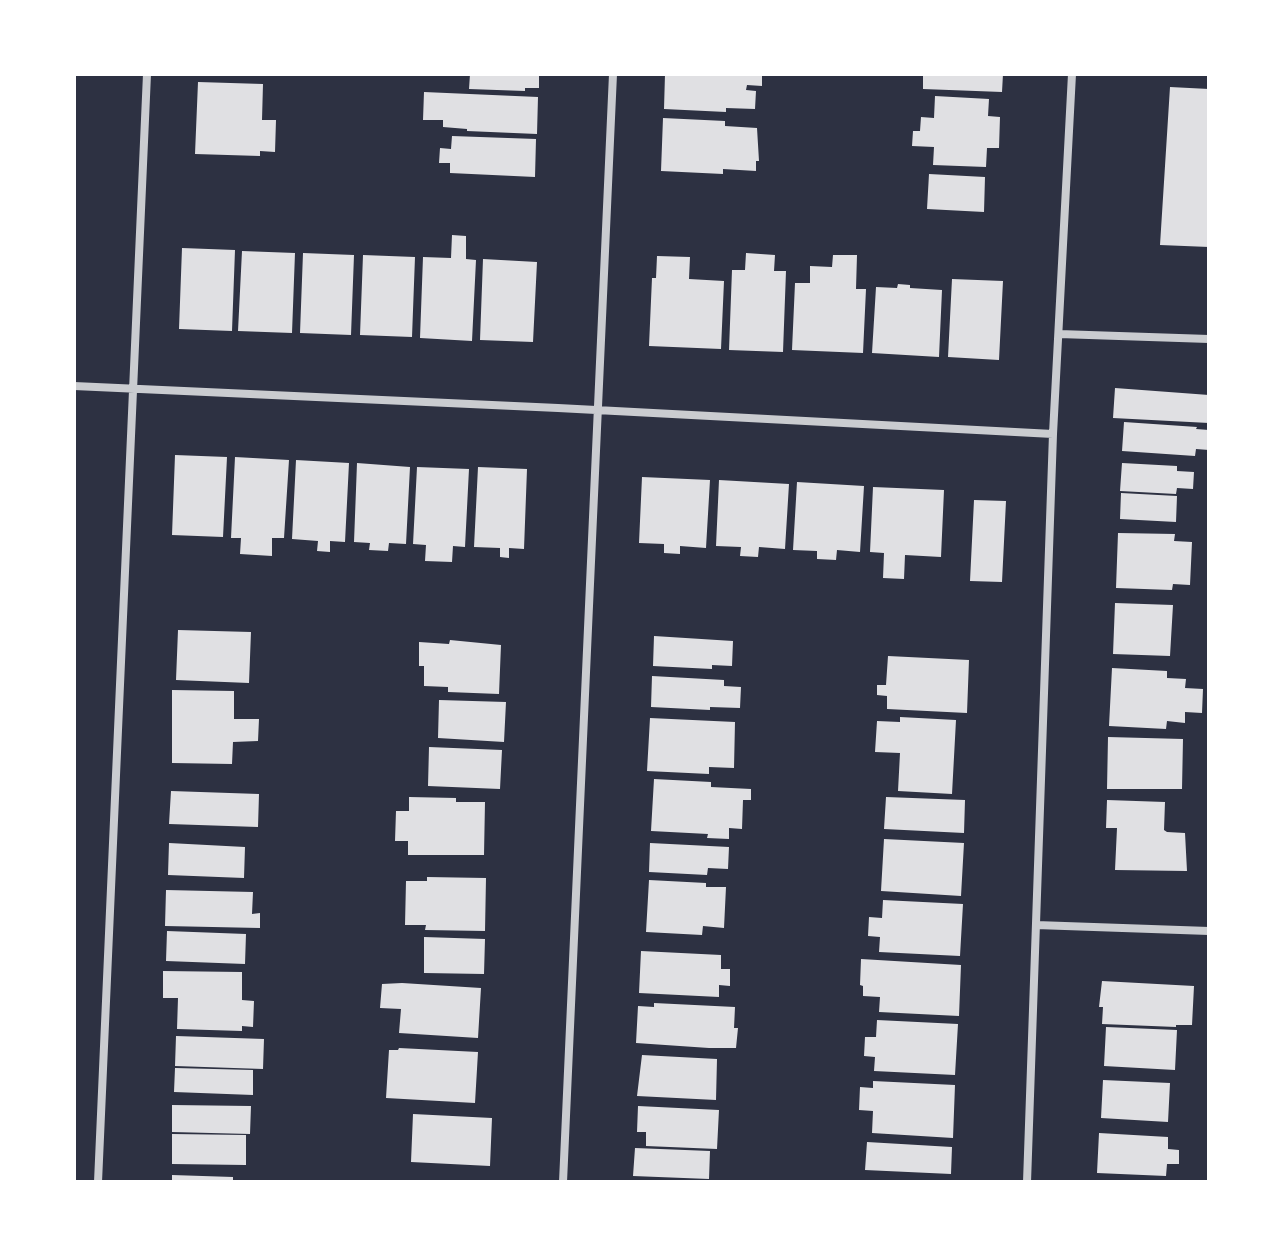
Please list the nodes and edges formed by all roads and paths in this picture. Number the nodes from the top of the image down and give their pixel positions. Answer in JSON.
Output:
{"nodes":[{"id":1,"x":147,"y":74,"type":"edge"},
{"id":2,"x":613,"y":74,"type":"edge"},
{"id":3,"x":1072,"y":74,"type":"edge"},
{"id":4,"x":1059,"y":334,"type":"junction"},
{"id":5,"x":1209,"y":339,"type":"edge"},
{"id":6,"x":74,"y":386,"type":"edge"},
{"id":7,"x":134,"y":388,"type":"junction"},
{"id":8,"x":598,"y":410,"type":"junction"},
{"id":9,"x":1053,"y":434,"type":"junction"},
{"id":10,"x":1036,"y":925,"type":"junction"},
{"id":11,"x":1209,"y":931,"type":"edge"},
{"id":12,"x":98,"y":1182,"type":"edge"},
{"id":13,"x":563,"y":1182,"type":"edge"},
{"id":14,"x":1027,"y":1182,"type":"edge"}],
"edges":[{"from":1,"to":7,"type":"street"},
{"from":2,"to":8,"type":"street"},
{"from":3,"to":4,"type":"street"},
{"from":4,"to":5,"type":"street"},
{"from":4,"to":9,"type":"street"},
{"from":6,"to":7,"type":"street"},
{"from":7,"to":8,"type":"street"},
{"from":7,"to":12,"type":"street"},
{"from":8,"to":9,"type":"street"},
{"from":8,"to":13,"type":"street"},
{"from":9,"to":10,"type":"street"},
{"from":10,"to":11,"type":"street"},
{"from":10,"to":14,"type":"street"}]}
